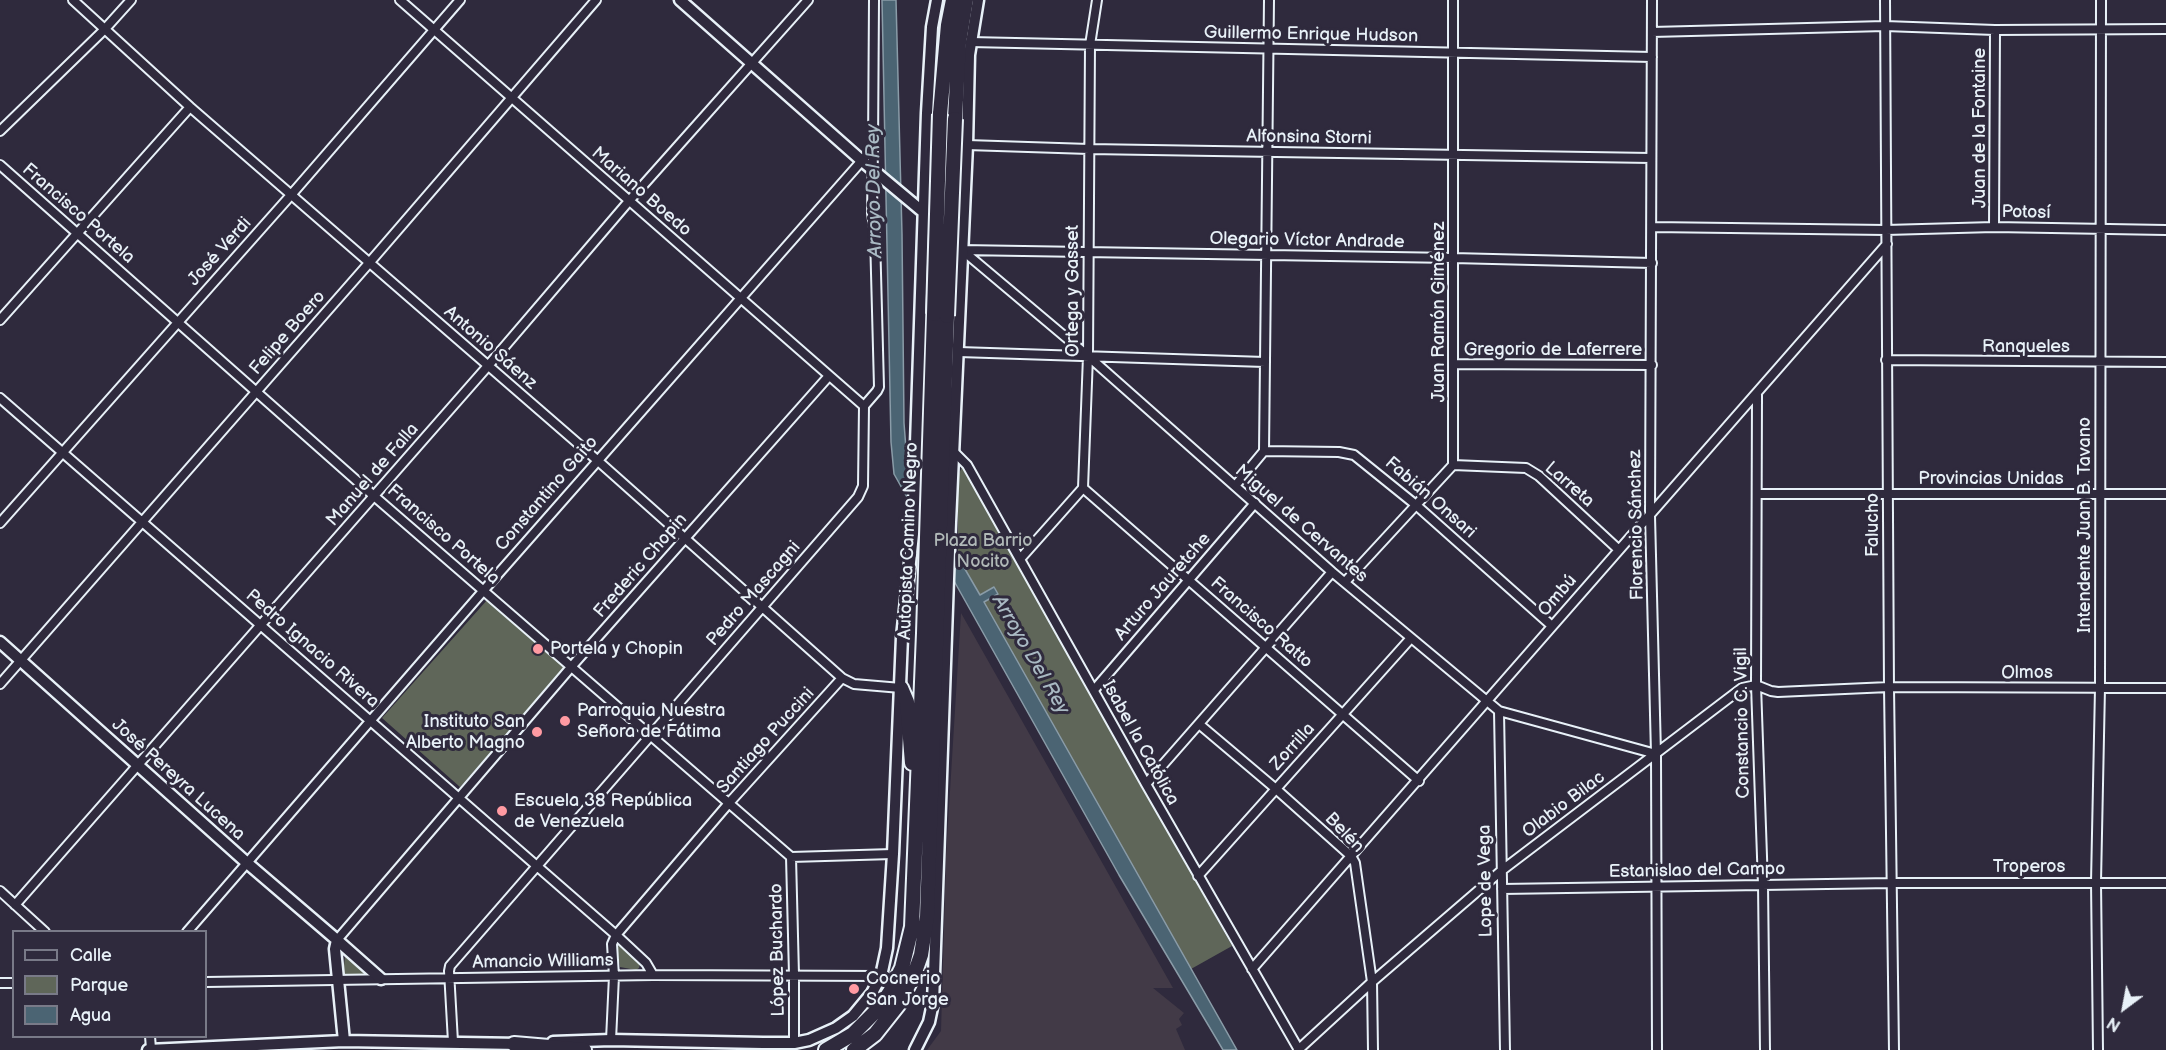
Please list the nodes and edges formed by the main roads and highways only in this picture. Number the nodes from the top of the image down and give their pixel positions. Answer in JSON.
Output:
{"nodes":[{"id":1,"x":953,"y":0,"type":"edge"},
{"id":2,"x":966,"y":0,"type":"edge"},
{"id":3,"x":940,"y":315,"type":"junction"},
{"id":4,"x":937,"y":594,"type":"junction"},
{"id":5,"x":901,"y":688,"type":"road end"},
{"id":6,"x":917,"y":832,"type":"junction"},
{"id":7,"x":514,"y":1044,"type":"road end"},
{"id":8,"x":584,"y":1050,"type":"edge"},
{"id":9,"x":826,"y":1050,"type":"edge"},
{"id":10,"x":854,"y":1050,"type":"edge"}],
"edges":[{"from":1,"to":3,"type":"highway","name":"Autopista Camino Negro","bridge":true},
{"from":2,"to":3,"type":"highway","name":"Autopista Camino Negro","bridge":true},
{"from":3,"to":4,"type":"highway","name":"Autopista Camino Negro"},
{"from":3,"to":4,"type":"highway","name":"Autopista Camino Negro"},
{"from":4,"to":6,"type":"highway","name":"Autopista Camino Negro"},
{"from":4,"to":10,"type":"highway","name":"Autopista Camino Negro"},
{"from":5,"to":6,"type":"highway"},
{"from":6,"to":9,"type":"highway","name":"Autopista Camino Negro"},
{"from":7,"to":8,"type":"highway"}]}
